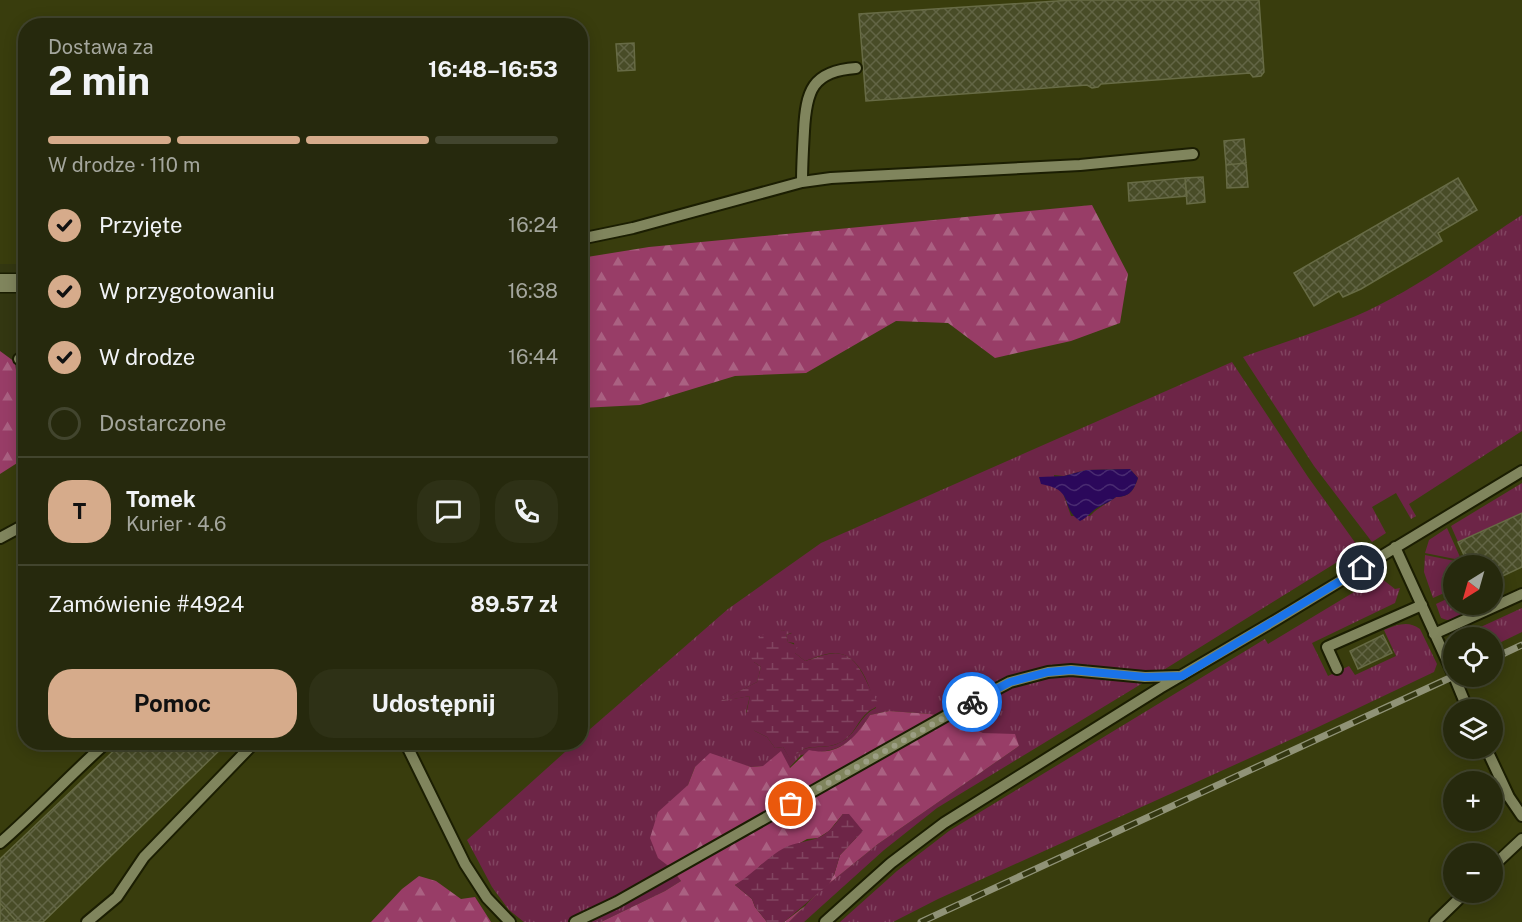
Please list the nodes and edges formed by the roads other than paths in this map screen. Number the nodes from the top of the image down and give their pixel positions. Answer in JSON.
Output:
{"nodes":[{"id":1,"x":856,"y":68,"type":"dead end"},
{"id":2,"x":1192,"y":154,"type":"dead end"},
{"id":3,"x":802,"y":182,"type":"junction"},
{"id":4,"x":588,"y":237,"type":"edge"},
{"id":5,"x":0,"y":283,"type":"edge"},
{"id":6,"x":18,"y":283,"type":"edge"},
{"id":7,"x":1522,"y":471,"type":"edge"},
{"id":8,"x":18,"y":528,"type":"edge"},
{"id":9,"x":0,"y":538,"type":"edge"},
{"id":10,"x":1395,"y":548,"type":"junction"},
{"id":11,"x":1522,"y":594,"type":"edge"},
{"id":12,"x":1422,"y":605,"type":"junction"},
{"id":13,"x":1434,"y":634,"type":"junction"},
{"id":14,"x":1443,"y":653,"type":"edge"},
{"id":15,"x":1337,"y":669,"type":"dead end"},
{"id":16,"x":1182,"y":676,"type":"junction"},
{"id":17,"x":98,"y":750,"type":"edge"},
{"id":18,"x":247,"y":750,"type":"edge"},
{"id":19,"x":409,"y":750,"type":"edge"},
{"id":20,"x":1491,"y":759,"type":"edge"},
{"id":21,"x":1522,"y":816,"type":"edge"},
{"id":22,"x":1522,"y":839,"type":"edge"},
{"id":23,"x":0,"y":843,"type":"edge"},
{"id":24,"x":1503,"y":857,"type":"edge"},
{"id":25,"x":1455,"y":903,"type":"edge"},
{"id":26,"x":87,"y":922,"type":"edge"},
{"id":27,"x":510,"y":922,"type":"edge"},
{"id":28,"x":575,"y":922,"type":"edge"},
{"id":29,"x":825,"y":922,"type":"edge"},
{"id":30,"x":1436,"y":922,"type":"edge"}],
"edges":[{"from":1,"to":3,"type":"lane"},
{"from":2,"to":3,"type":"lane"},
{"from":3,"to":4,"type":"lane"},
{"from":5,"to":6,"type":"street"},
{"from":7,"to":10,"type":"lane"},
{"from":8,"to":9,"type":"lane"},
{"from":10,"to":12,"type":"lane"},
{"from":10,"to":16,"type":"lane"},
{"from":11,"to":13,"type":"lane"},
{"from":12,"to":13,"type":"lane"},
{"from":12,"to":15,"type":"lane"},
{"from":13,"to":14,"type":"lane"},
{"from":16,"to":28,"type":"lane"},
{"from":16,"to":29,"type":"lane"},
{"from":17,"to":23,"type":"lane"},
{"from":18,"to":26,"type":"lane"},
{"from":19,"to":27,"type":"lane"},
{"from":20,"to":21,"type":"lane"},
{"from":22,"to":24,"type":"lane"},
{"from":25,"to":30,"type":"lane"}]}
